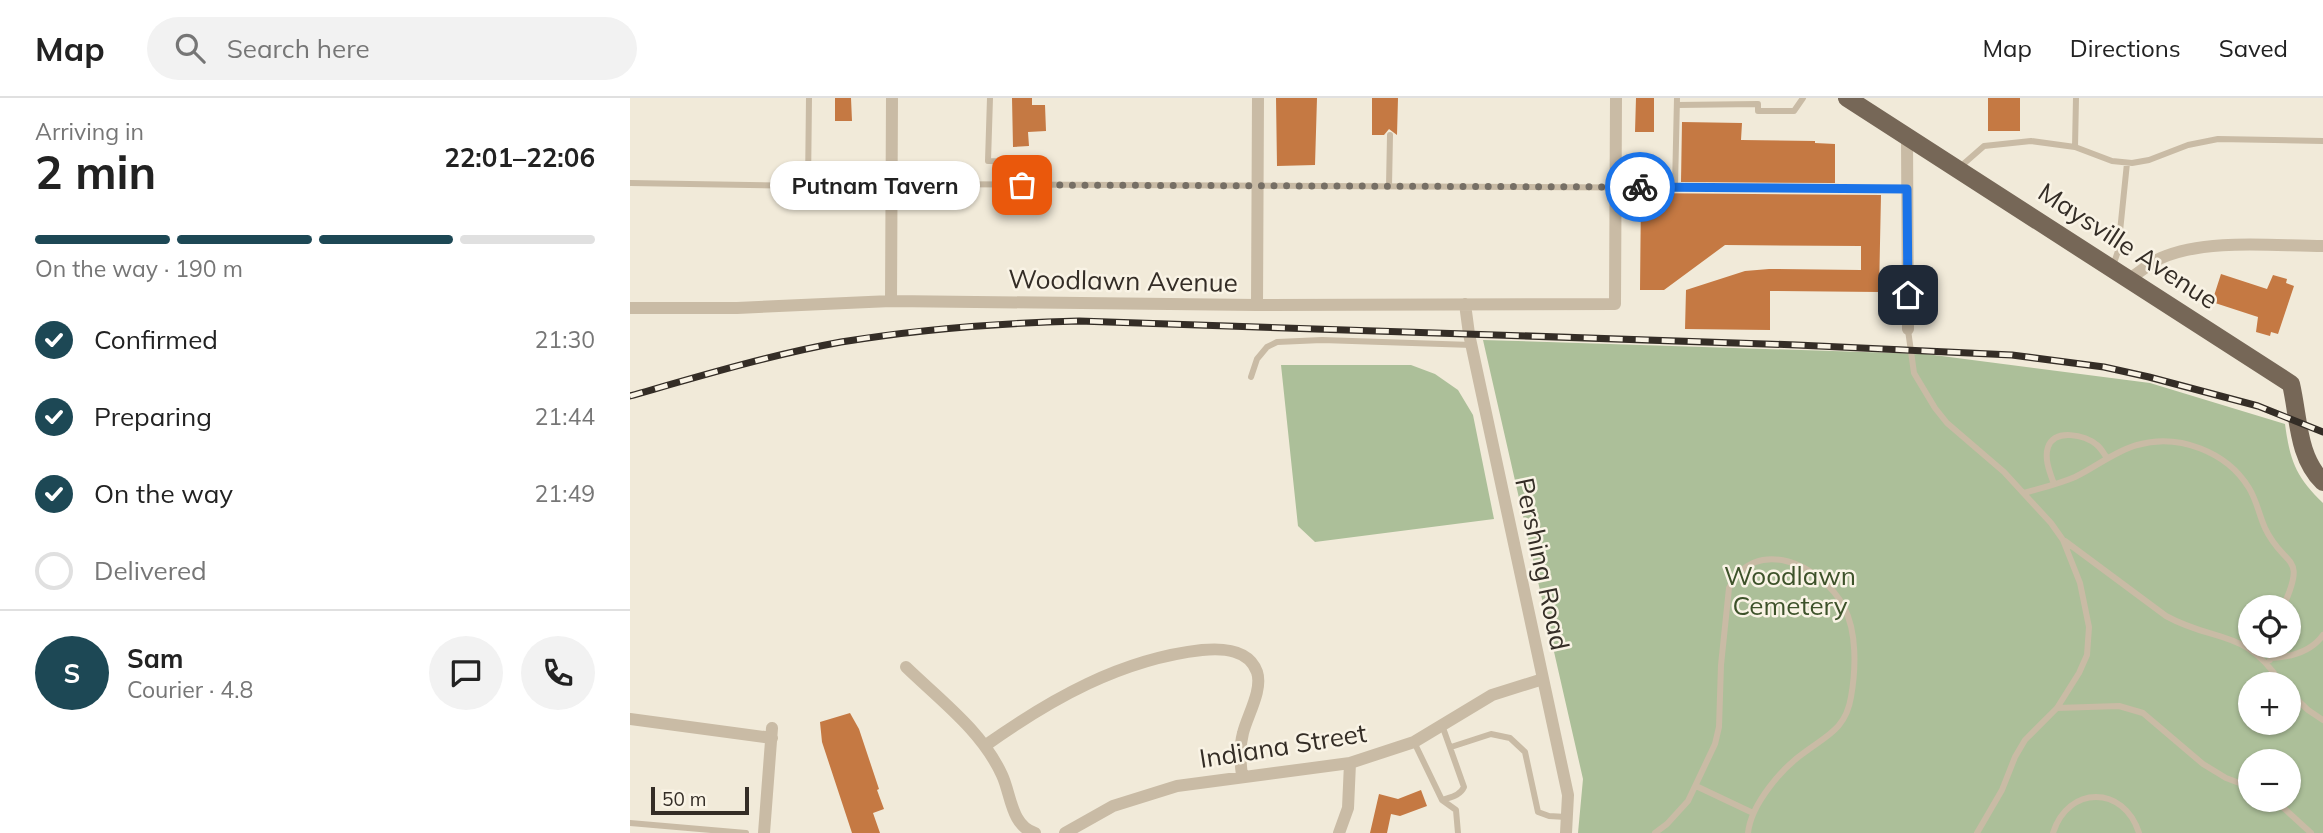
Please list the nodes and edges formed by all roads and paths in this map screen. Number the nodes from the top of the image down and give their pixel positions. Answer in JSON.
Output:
{"nodes":[{"id":1,"x":809,"y":98,"type":"edge"},
{"id":2,"x":892,"y":98,"type":"edge"},
{"id":3,"x":989,"y":98,"type":"edge"},
{"id":4,"x":1258,"y":98,"type":"edge"},
{"id":5,"x":1616,"y":98,"type":"edge"},
{"id":6,"x":1803,"y":98,"type":"edge"},
{"id":7,"x":1847,"y":98,"type":"edge"},
{"id":8,"x":2076,"y":98,"type":"edge"},
{"id":9,"x":1677,"y":101,"type":"edge"},
{"id":10,"x":1390,"y":135,"type":"dead end"},
{"id":11,"x":1907,"y":137,"type":"junction"},
{"id":12,"x":2323,"y":141,"type":"edge"},
{"id":13,"x":2075,"y":147,"type":"junction"},
{"id":14,"x":1039,"y":162,"type":"dead end"},
{"id":15,"x":2127,"y":163,"type":"junction"},
{"id":16,"x":1959,"y":168,"type":"junction"},
{"id":17,"x":630,"y":183,"type":"edge"},
{"id":18,"x":892,"y":184,"type":"junction"},
{"id":19,"x":808,"y":186,"type":"junction"},
{"id":20,"x":1257,"y":186,"type":"junction"},
{"id":21,"x":1389,"y":186,"type":"junction"},
{"id":22,"x":1616,"y":187,"type":"junction"},
{"id":23,"x":1675,"y":187,"type":"junction"},
{"id":24,"x":1907,"y":189,"type":"junction"},
{"id":25,"x":2323,"y":246,"type":"edge"},
{"id":26,"x":2113,"y":268,"type":"junction"},
{"id":27,"x":2129,"y":279,"type":"junction"},
{"id":28,"x":891,"y":301,"type":"junction"},
{"id":29,"x":1257,"y":304,"type":"junction"},
{"id":30,"x":1465,"y":304,"type":"junction"},
{"id":31,"x":630,"y":308,"type":"edge"},
{"id":32,"x":1908,"y":328,"type":"joint"},
{"id":33,"x":1472,"y":345,"type":"junction"},
{"id":34,"x":1251,"y":376,"type":"dead end"},
{"id":35,"x":2107,"y":458,"type":"junction"},
{"id":36,"x":2323,"y":482,"type":"edge"},
{"id":37,"x":2054,"y":484,"type":"junction"},
{"id":38,"x":2024,"y":493,"type":"junction"},
{"id":39,"x":2063,"y":540,"type":"junction"},
{"id":40,"x":2288,"y":595,"type":"edge"},
{"id":41,"x":2323,"y":635,"type":"edge"},
{"id":42,"x":2271,"y":658,"type":"edge"},
{"id":43,"x":2269,"y":661,"type":"junction"},
{"id":44,"x":906,"y":667,"type":"dead end"},
{"id":45,"x":2275,"y":672,"type":"edge"},
{"id":46,"x":1543,"y":679,"type":"junction"},
{"id":47,"x":2301,"y":703,"type":"edge"},
{"id":48,"x":2057,"y":708,"type":"junction"},
{"id":49,"x":630,"y":719,"type":"edge"},
{"id":50,"x":2323,"y":720,"type":"edge"},
{"id":51,"x":1442,"y":725,"type":"junction"},
{"id":52,"x":1414,"y":742,"type":"junction"},
{"id":53,"x":986,"y":745,"type":"junction"},
{"id":54,"x":1451,"y":747,"type":"junction"},
{"id":55,"x":1350,"y":763,"type":"junction"},
{"id":56,"x":1242,"y":775,"type":"junction"},
{"id":57,"x":2238,"y":782,"type":"edge"},
{"id":58,"x":1696,"y":786,"type":"junction"},
{"id":59,"x":1442,"y":800,"type":"junction"},
{"id":60,"x":2288,"y":812,"type":"edge"},
{"id":61,"x":1753,"y":813,"type":"junction"},
{"id":62,"x":1015,"y":814,"type":"junction"},
{"id":63,"x":1568,"y":817,"type":"junction"},
{"id":64,"x":630,"y":823,"type":"edge"},
{"id":65,"x":746,"y":833,"type":"edge"},
{"id":66,"x":764,"y":833,"type":"edge"},
{"id":67,"x":1014,"y":833,"type":"edge"},
{"id":68,"x":1035,"y":833,"type":"edge"},
{"id":69,"x":1065,"y":833,"type":"edge"},
{"id":70,"x":1339,"y":833,"type":"edge"},
{"id":71,"x":1458,"y":833,"type":"edge"},
{"id":72,"x":1566,"y":833,"type":"edge"},
{"id":73,"x":1655,"y":833,"type":"edge"},
{"id":74,"x":1748,"y":833,"type":"edge"},
{"id":75,"x":1977,"y":833,"type":"edge"},
{"id":76,"x":2053,"y":833,"type":"edge"},
{"id":77,"x":2139,"y":833,"type":"edge"},
{"id":78,"x":2311,"y":833,"type":"edge"}],
"edges":[{"from":1,"to":19,"type":"lane"},
{"from":2,"to":18,"type":"street"},
{"from":3,"to":14,"type":"lane"},
{"from":4,"to":20,"type":"street"},
{"from":5,"to":22,"type":"street"},
{"from":6,"to":9,"type":"lane"},
{"from":7,"to":11,"type":"main road","name":"Maysville Avenue"},
{"from":8,"to":13,"type":"lane"},
{"from":9,"to":23,"type":"lane"},
{"from":10,"to":21,"type":"lane"},
{"from":11,"to":16,"type":"main road","name":"Maysville Avenue"},
{"from":11,"to":24,"type":"street"},
{"from":12,"to":15,"type":"lane"},
{"from":13,"to":15,"type":"lane"},
{"from":13,"to":16,"type":"lane"},
{"from":15,"to":26,"type":"lane"},
{"from":16,"to":26,"type":"main road","name":"Maysville Avenue"},
{"from":17,"to":19,"type":"lane"},
{"from":18,"to":19,"type":"lane"},
{"from":18,"to":20,"type":"lane"},
{"from":18,"to":28,"type":"street"},
{"from":20,"to":21,"type":"lane"},
{"from":20,"to":29,"type":"street"},
{"from":21,"to":22,"type":"lane"},
{"from":22,"to":23,"type":"lane"},
{"from":22,"to":30,"type":"street","name":"Woodlawn Avenue"},
{"from":23,"to":24,"type":"lane"},
{"from":24,"to":32,"type":"street"},
{"from":25,"to":27,"type":"street"},
{"from":26,"to":27,"type":"main road","name":"Maysville Avenue"},
{"from":27,"to":36,"type":"main road","name":"Maysville Avenue"},
{"from":28,"to":29,"type":"street","name":"Woodlawn Avenue"},
{"from":28,"to":31,"type":"street","name":"Woodlawn Avenue"},
{"from":29,"to":30,"type":"street","name":"Woodlawn Avenue"},
{"from":30,"to":33,"type":"street","name":"Pershing Road"},
{"from":32,"to":38,"type":"lane"},
{"from":33,"to":34,"type":"lane"},
{"from":33,"to":46,"type":"street","name":"Pershing Road"},
{"from":35,"to":37,"type":"lane"},
{"from":35,"to":37,"type":"lane"},
{"from":35,"to":40,"type":"lane"},
{"from":37,"to":38,"type":"lane"},
{"from":38,"to":39,"type":"lane"},
{"from":39,"to":43,"type":"lane"},
{"from":39,"to":48,"type":"lane"},
{"from":41,"to":43,"type":"lane"},
{"from":42,"to":43,"type":"lane"},
{"from":43,"to":45,"type":"lane"},
{"from":44,"to":53,"type":"street"},
{"from":46,"to":51,"type":"street","name":"Indiana Street"},
{"from":46,"to":63,"type":"street","name":"Pershing Road"},
{"from":47,"to":50,"type":"lane"},
{"from":48,"to":57,"type":"lane"},
{"from":48,"to":75,"type":"lane"},
{"from":49,"to":66,"type":"street"},
{"from":51,"to":52,"type":"street","name":"Indiana Street"},
{"from":51,"to":54,"type":"lane"},
{"from":52,"to":55,"type":"street","name":"Indiana Street"},
{"from":52,"to":59,"type":"lane"},
{"from":53,"to":56,"type":"street"},
{"from":53,"to":62,"type":"street"},
{"from":54,"to":59,"type":"lane"},
{"from":54,"to":63,"type":"lane"},
{"from":55,"to":56,"type":"street","name":"Indiana Street"},
{"from":55,"to":70,"type":"street"},
{"from":56,"to":69,"type":"street","name":"Indiana Street"},
{"from":58,"to":61,"type":"lane"},
{"from":58,"to":61,"type":"lane"},
{"from":58,"to":73,"type":"lane"},
{"from":59,"to":71,"type":"lane"},
{"from":60,"to":78,"type":"lane"},
{"from":61,"to":74,"type":"lane"},
{"from":62,"to":67,"type":"street"},
{"from":62,"to":68,"type":"street"},
{"from":63,"to":72,"type":"street","name":"Pershing Road"},
{"from":64,"to":65,"type":"lane"},
{"from":76,"to":77,"type":"lane"}]}
